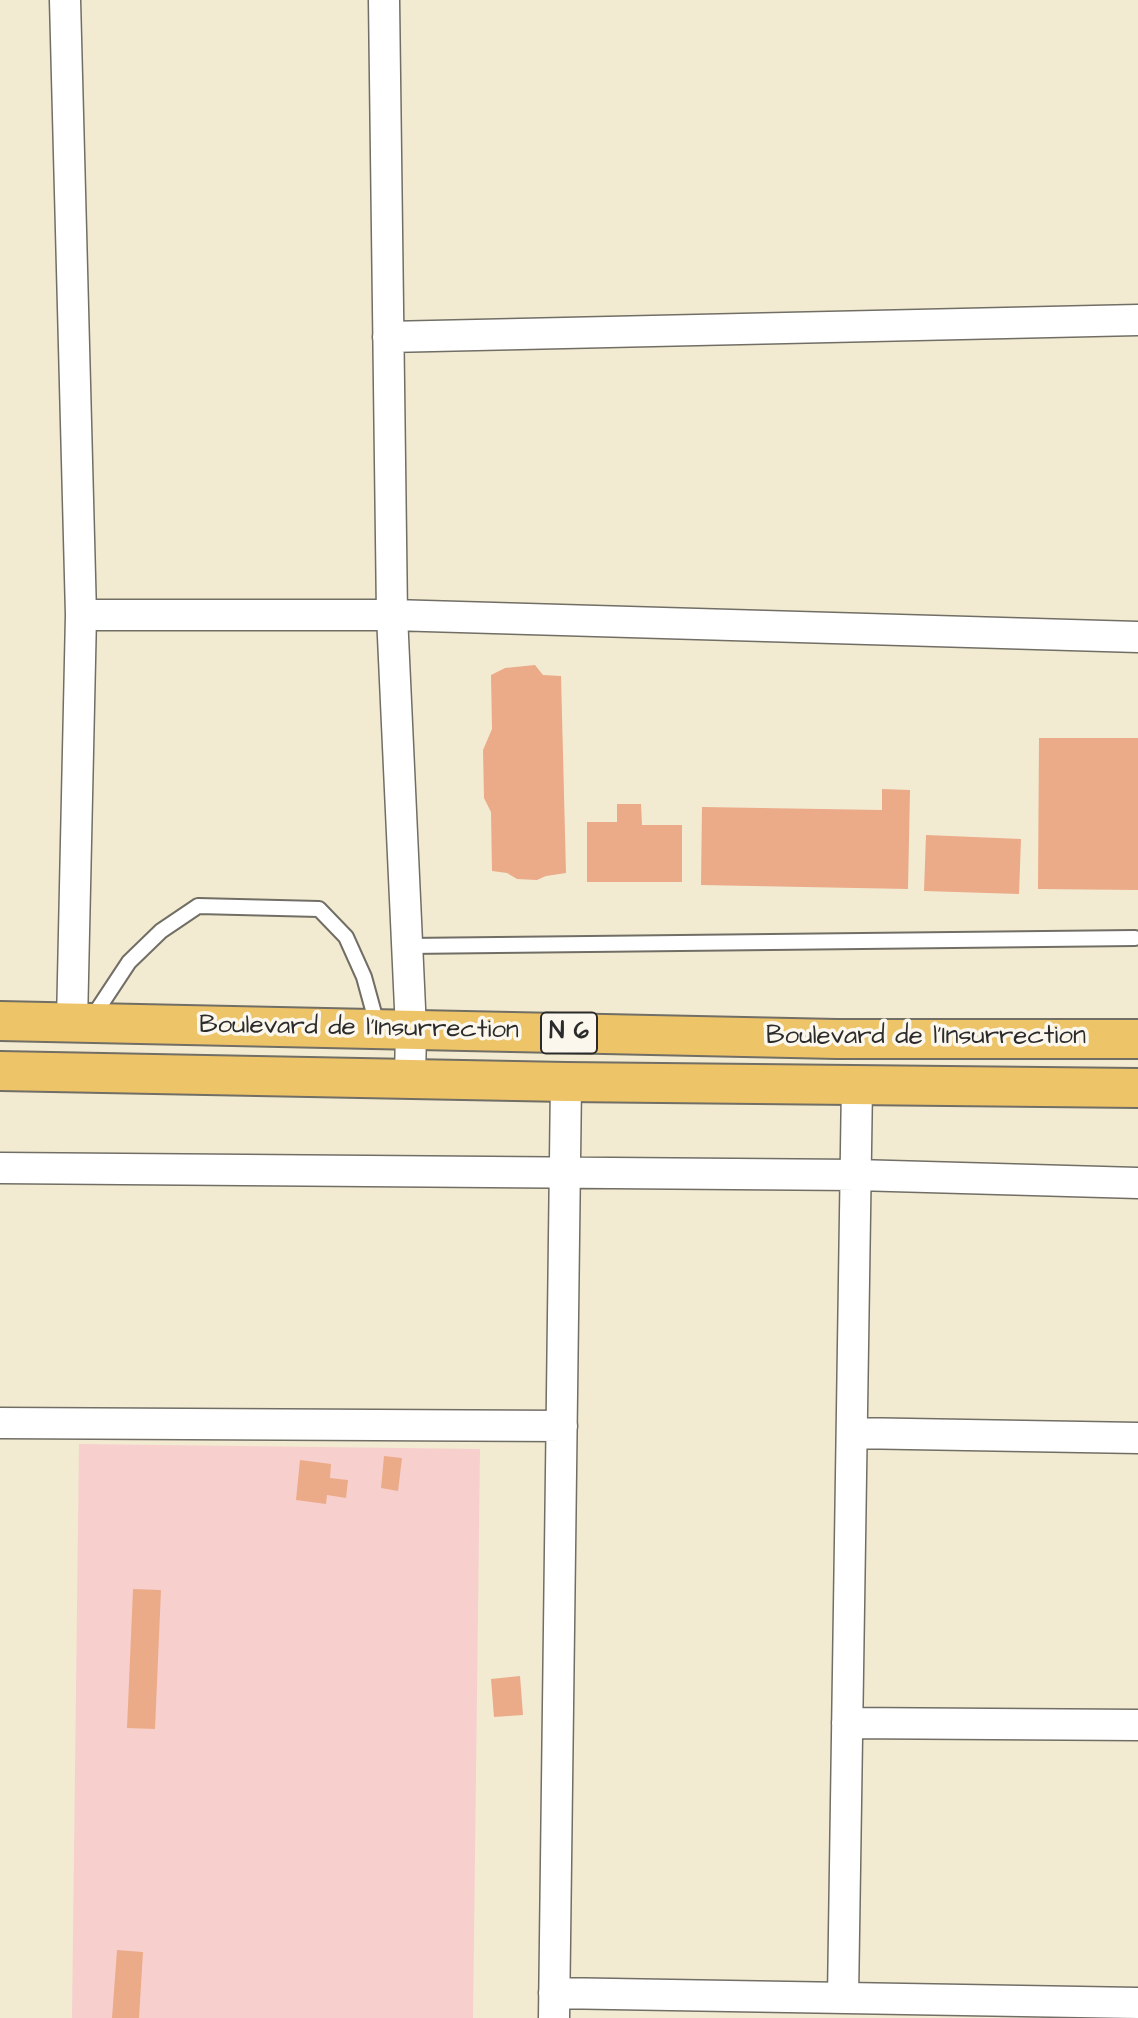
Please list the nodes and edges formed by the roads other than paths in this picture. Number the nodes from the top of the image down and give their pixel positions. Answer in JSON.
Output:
{"nodes":[{"id":1,"x":65,"y":0,"type":"edge"},
{"id":2,"x":384,"y":0,"type":"edge"},
{"id":3,"x":1138,"y":320,"type":"edge"},
{"id":4,"x":388,"y":337,"type":"junction"},
{"id":5,"x":81,"y":615,"type":"junction"},
{"id":6,"x":391,"y":615,"type":"junction"},
{"id":7,"x":1138,"y":637,"type":"edge"},
{"id":8,"x":1135,"y":938,"type":"dead end"},
{"id":9,"x":407,"y":946,"type":"junction"},
{"id":10,"x":0,"y":1021,"type":"edge"},
{"id":11,"x":81,"y":1023,"type":"junction"},
{"id":12,"x":395,"y":1029,"type":"junction"},
{"id":13,"x":1138,"y":1039,"type":"edge"},
{"id":14,"x":0,"y":1070,"type":"edge"},
{"id":15,"x":410,"y":1079,"type":"junction"},
{"id":16,"x":565,"y":1082,"type":"junction"},
{"id":17,"x":858,"y":1084,"type":"junction"},
{"id":18,"x":1138,"y":1088,"type":"edge"},
{"id":19,"x":0,"y":1168,"type":"edge"},
{"id":20,"x":564,"y":1171,"type":"junction"},
{"id":21,"x":856,"y":1175,"type":"junction"},
{"id":22,"x":1138,"y":1183,"type":"edge"},
{"id":23,"x":0,"y":1423,"type":"edge"},
{"id":24,"x":562,"y":1426,"type":"junction"},
{"id":25,"x":852,"y":1433,"type":"junction"},
{"id":26,"x":1138,"y":1438,"type":"edge"},
{"id":27,"x":847,"y":1723,"type":"junction"},
{"id":28,"x":1138,"y":1725,"type":"edge"},
{"id":29,"x":842,"y":1997,"type":"junction"},
{"id":30,"x":1138,"y":2003,"type":"edge"},
{"id":31,"x":554,"y":2005,"type":"edge"}],
"edges":[{"from":1,"to":5,"type":"street"},
{"from":2,"to":4,"type":"street"},
{"from":3,"to":4,"type":"street"},
{"from":4,"to":6,"type":"street"},
{"from":5,"to":6,"type":"street"},
{"from":5,"to":11,"type":"street"},
{"from":6,"to":7,"type":"street"},
{"from":6,"to":9,"type":"street"},
{"from":8,"to":9,"type":"lane"},
{"from":9,"to":12,"type":"street"},
{"from":10,"to":11,"type":"main road","name":"Boulevard de l'Insurrection","number":"N 6"},
{"from":11,"to":12,"type":"main road","name":"Boulevard de l'Insurrection","number":"N 6"},
{"from":11,"to":12,"type":"lane"},
{"from":12,"to":13,"type":"main road","name":"Boulevard de l'Insurrection","number":"N 6"},
{"from":12,"to":15,"type":"street"},
{"from":14,"to":15,"type":"main road","name":"Boulevard de l'Insurrection","number":"N 6"},
{"from":15,"to":16,"type":"main road","name":"Boulevard de l'Insurrection","number":"N 6"},
{"from":16,"to":17,"type":"main road","name":"Boulevard de l'Insurrection","number":"N 6"},
{"from":16,"to":20,"type":"street"},
{"from":17,"to":18,"type":"main road","name":"Boulevard de l'Insurrection","number":"N 6"},
{"from":17,"to":21,"type":"street"},
{"from":19,"to":20,"type":"street"},
{"from":20,"to":21,"type":"street"},
{"from":20,"to":24,"type":"street"},
{"from":21,"to":22,"type":"street"},
{"from":21,"to":25,"type":"street"},
{"from":23,"to":24,"type":"street"},
{"from":24,"to":31,"type":"street"},
{"from":25,"to":26,"type":"street"},
{"from":25,"to":27,"type":"street"},
{"from":27,"to":28,"type":"street"},
{"from":27,"to":29,"type":"street"},
{"from":29,"to":30,"type":"street"},
{"from":29,"to":31,"type":"street"}]}
